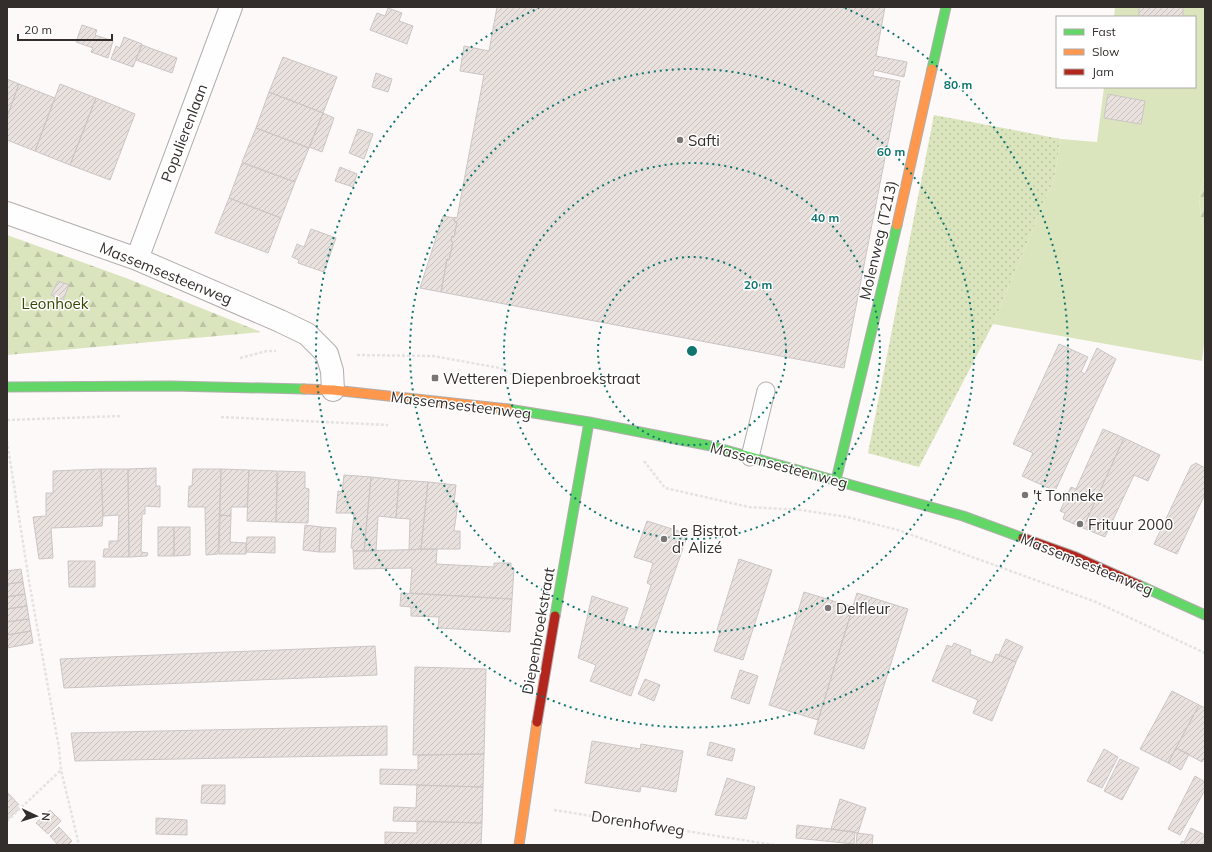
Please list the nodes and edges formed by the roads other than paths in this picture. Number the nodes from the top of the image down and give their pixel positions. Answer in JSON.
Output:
{"nodes":[{"id":1,"x":231,"y":7,"type":"edge"},
{"id":2,"x":946,"y":7,"type":"edge"},
{"id":3,"x":7,"y":214,"type":"edge"},
{"id":4,"x":137,"y":259,"type":"junction"},
{"id":5,"x":7,"y":387,"type":"edge"},
{"id":6,"x":333,"y":390,"type":"junction"},
{"id":7,"x":766,"y":391,"type":"dead end"},
{"id":8,"x":589,"y":422,"type":"junction"},
{"id":9,"x":750,"y":457,"type":"junction"},
{"id":10,"x":836,"y":480,"type":"junction"},
{"id":11,"x":1205,"y":615,"type":"edge"},
{"id":12,"x":519,"y":845,"type":"edge"}],
"edges":[{"from":1,"to":4,"type":"street","name":"Populierenlaan"},
{"from":2,"to":10,"type":"main road","name":"Molenweg (T213)"},
{"from":3,"to":4,"type":"street","name":"Massemsesteenweg"},
{"from":4,"to":6,"type":"street","name":"Massemsesteenweg"},
{"from":5,"to":6,"type":"main road","name":"Massemsesteenweg"},
{"from":6,"to":8,"type":"main road","name":"Massemsesteenweg"},
{"from":7,"to":9,"type":"lane"},
{"from":8,"to":9,"type":"main road","name":"Massemsesteenweg"},
{"from":8,"to":12,"type":"main road","name":"Diepenbroekstraat"},
{"from":9,"to":10,"type":"main road","name":"Massemsesteenweg"},
{"from":10,"to":11,"type":"main road","name":"Massemsesteenweg"}]}
